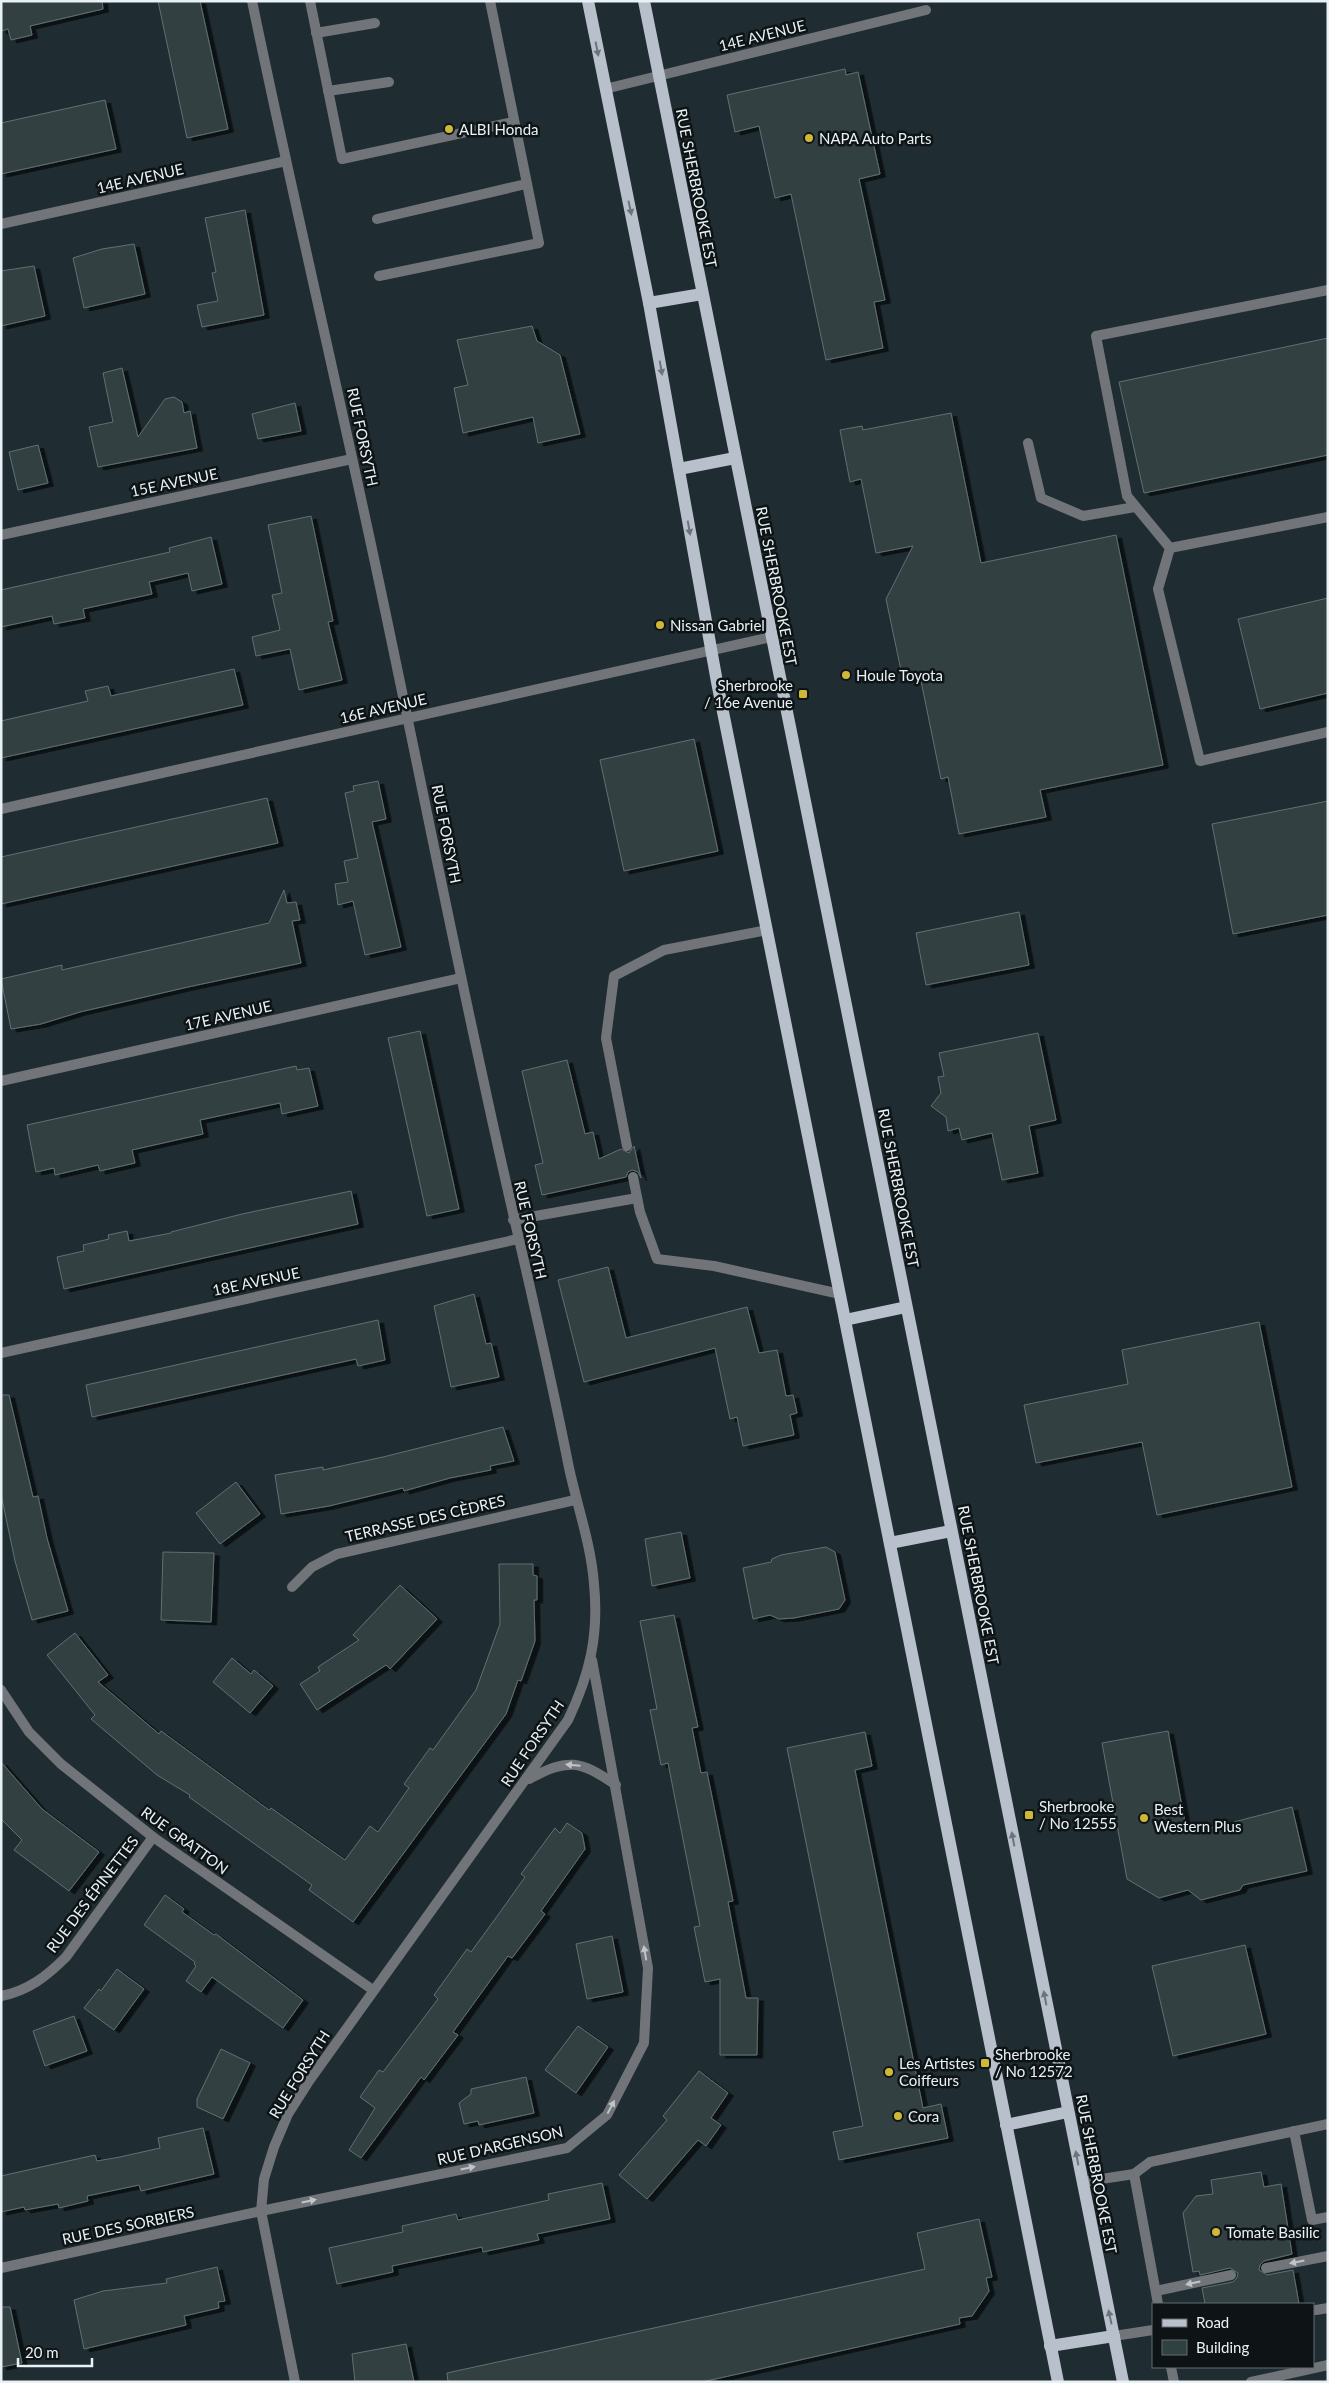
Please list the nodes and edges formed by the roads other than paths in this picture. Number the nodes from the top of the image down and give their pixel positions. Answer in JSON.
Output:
{"nodes":[{"id":1,"x":252,"y":1,"type":"edge"},
{"id":2,"x":310,"y":1,"type":"edge"},
{"id":3,"x":490,"y":1,"type":"edge"},
{"id":4,"x":588,"y":1,"type":"edge"},
{"id":5,"x":644,"y":1,"type":"edge"},
{"id":6,"x":926,"y":10,"type":"dead end"},
{"id":7,"x":375,"y":22,"type":"dead end"},
{"id":8,"x":316,"y":33,"type":"junction"},
{"id":9,"x":658,"y":76,"type":"junction"},
{"id":10,"x":389,"y":82,"type":"dead end"},
{"id":11,"x":605,"y":89,"type":"junction"},
{"id":12,"x":328,"y":91,"type":"junction"},
{"id":13,"x":513,"y":122,"type":"junction"},
{"id":14,"x":286,"y":161,"type":"junction"},
{"id":15,"x":526,"y":184,"type":"junction"},
{"id":16,"x":377,"y":219,"type":"dead end"},
{"id":17,"x":1,"y":224,"type":"edge"},
{"id":18,"x":379,"y":276,"type":"dead end"},
{"id":19,"x":1328,"y":290,"type":"edge"},
{"id":20,"x":702,"y":294,"type":"junction"},
{"id":21,"x":649,"y":303,"type":"junction"},
{"id":22,"x":1028,"y":443,"type":"dead end"},
{"id":23,"x":735,"y":458,"type":"junction"},
{"id":24,"x":352,"y":459,"type":"junction"},
{"id":25,"x":679,"y":469,"type":"junction"},
{"id":26,"x":1135,"y":506,"type":"junction"},
{"id":27,"x":1328,"y":516,"type":"edge"},
{"id":28,"x":1,"y":535,"type":"edge"},
{"id":29,"x":1170,"y":548,"type":"junction"},
{"id":30,"x":771,"y":637,"type":"junction"},
{"id":31,"x":711,"y":650,"type":"junction"},
{"id":32,"x":408,"y":718,"type":"junction"},
{"id":33,"x":1328,"y":732,"type":"edge"},
{"id":34,"x":1,"y":809,"type":"edge"},
{"id":35,"x":767,"y":930,"type":"junction"},
{"id":36,"x":460,"y":978,"type":"junction"},
{"id":37,"x":1,"y":1081,"type":"edge"},
{"id":38,"x":627,"y":1146,"type":"dead end"},
{"id":39,"x":633,"y":1178,"type":"dead end"},
{"id":40,"x":638,"y":1198,"type":"junction"},
{"id":41,"x":513,"y":1220,"type":"junction"},
{"id":42,"x":518,"y":1239,"type":"junction"},
{"id":43,"x":840,"y":1294,"type":"junction"},
{"id":44,"x":906,"y":1307,"type":"junction"},
{"id":45,"x":845,"y":1320,"type":"junction"},
{"id":46,"x":1,"y":1352,"type":"edge"},
{"id":47,"x":575,"y":1500,"type":"junction"},
{"id":48,"x":951,"y":1531,"type":"junction"},
{"id":49,"x":890,"y":1544,"type":"junction"},
{"id":50,"x":292,"y":1587,"type":"dead end"},
{"id":51,"x":592,"y":1658,"type":"junction"},
{"id":52,"x":1,"y":1690,"type":"edge"},
{"id":53,"x":525,"y":1781,"type":"junction"},
{"id":54,"x":616,"y":1785,"type":"junction"},
{"id":55,"x":153,"y":1837,"type":"junction"},
{"id":56,"x":373,"y":1990,"type":"junction"},
{"id":57,"x":1,"y":1996,"type":"edge"},
{"id":58,"x":1068,"y":2112,"type":"junction"},
{"id":59,"x":1328,"y":2124,"type":"edge"},
{"id":60,"x":1006,"y":2125,"type":"junction"},
{"id":61,"x":1294,"y":2131,"type":"junction"},
{"id":62,"x":1134,"y":2174,"type":"junction"},
{"id":63,"x":1082,"y":2182,"type":"junction"},
{"id":64,"x":261,"y":2211,"type":"junction"},
{"id":65,"x":1328,"y":2217,"type":"edge"},
{"id":66,"x":1328,"y":2256,"type":"edge"},
{"id":67,"x":1,"y":2268,"type":"edge"},
{"id":68,"x":1266,"y":2268,"type":"dead end"},
{"id":69,"x":1231,"y":2275,"type":"dead end"},
{"id":70,"x":1156,"y":2290,"type":"junction"},
{"id":71,"x":1158,"y":2303,"type":"edge"},
{"id":72,"x":1328,"y":2308,"type":"edge"},
{"id":73,"x":1316,"y":2310,"type":"dead end"},
{"id":74,"x":1152,"y":2330,"type":"edge"},
{"id":75,"x":1114,"y":2336,"type":"junction"},
{"id":76,"x":1050,"y":2346,"type":"junction"},
{"id":77,"x":1328,"y":2365,"type":"edge"},
{"id":78,"x":1171,"y":2368,"type":"edge"},
{"id":79,"x":295,"y":2382,"type":"edge"},
{"id":80,"x":1058,"y":2382,"type":"edge"},
{"id":81,"x":1123,"y":2382,"type":"edge"},
{"id":82,"x":1174,"y":2382,"type":"edge"},
{"id":83,"x":1251,"y":2382,"type":"edge"}],
"edges":[{"from":1,"to":14,"type":"street","name":"RUE FORSYTH"},
{"from":2,"to":8,"type":"street"},
{"from":3,"to":13,"type":"street"},
{"from":4,"to":11,"type":"main road","one_way":true},
{"from":5,"to":9,"type":"main road","name":"RUE SHERBROOKE EST"},
{"from":6,"to":9,"type":"street","name":"14E AVENUE"},
{"from":7,"to":8,"type":"street"},
{"from":8,"to":12,"type":"street"},
{"from":9,"to":11,"type":"street","name":"14E AVENUE"},
{"from":9,"to":20,"type":"main road","name":"RUE SHERBROOKE EST"},
{"from":10,"to":12,"type":"street"},
{"from":11,"to":21,"type":"main road","one_way":true},
{"from":12,"to":13,"type":"street"},
{"from":13,"to":15,"type":"street"},
{"from":14,"to":17,"type":"street","name":"14E AVENUE"},
{"from":14,"to":24,"type":"street","name":"RUE FORSYTH"},
{"from":15,"to":16,"type":"street"},
{"from":15,"to":18,"type":"street"},
{"from":19,"to":26,"type":"street"},
{"from":20,"to":21,"type":"main road"},
{"from":20,"to":23,"type":"main road","name":"RUE SHERBROOKE EST"},
{"from":21,"to":25,"type":"main road","one_way":true},
{"from":22,"to":26,"type":"street"},
{"from":23,"to":25,"type":"main road"},
{"from":23,"to":30,"type":"main road","name":"RUE SHERBROOKE EST"},
{"from":24,"to":28,"type":"street","name":"15E AVENUE"},
{"from":24,"to":32,"type":"street","name":"RUE FORSYTH"},
{"from":25,"to":31,"type":"main road","one_way":true},
{"from":26,"to":29,"type":"street"},
{"from":27,"to":29,"type":"street"},
{"from":29,"to":33,"type":"street"},
{"from":30,"to":31,"type":"street","name":"16E AVENUE"},
{"from":30,"to":44,"type":"main road","name":"RUE SHERBROOKE EST"},
{"from":31,"to":32,"type":"street","name":"16E AVENUE"},
{"from":31,"to":35,"type":"main road"},
{"from":32,"to":34,"type":"street","name":"16E AVENUE"},
{"from":32,"to":36,"type":"street","name":"RUE FORSYTH"},
{"from":35,"to":38,"type":"street"},
{"from":35,"to":43,"type":"main road"},
{"from":36,"to":37,"type":"street","name":"17E AVENUE"},
{"from":36,"to":41,"type":"street","name":"RUE FORSYTH"},
{"from":39,"to":40,"type":"street"},
{"from":40,"to":41,"type":"street"},
{"from":40,"to":43,"type":"street"},
{"from":41,"to":42,"type":"street","name":"RUE FORSYTH"},
{"from":42,"to":46,"type":"street","name":"18E AVENUE"},
{"from":42,"to":47,"type":"street","name":"RUE FORSYTH"},
{"from":43,"to":45,"type":"main road"},
{"from":44,"to":45,"type":"main road"},
{"from":44,"to":48,"type":"main road","name":"RUE SHERBROOKE EST"},
{"from":45,"to":49,"type":"main road"},
{"from":47,"to":50,"type":"street","name":"TERRASSE DES CÈDRES"},
{"from":47,"to":51,"type":"street","name":"RUE FORSYTH"},
{"from":48,"to":49,"type":"main road"},
{"from":58,"to":48,"type":"main road","name":"RUE SHERBROOKE EST","one_way":true},
{"from":49,"to":60,"type":"main road"},
{"from":51,"to":53,"type":"street","name":"RUE FORSYTH"},
{"from":51,"to":54,"type":"street","name":"RUE D'ARGENSON"},
{"from":52,"to":55,"type":"street","name":"RUE GRATTON"},
{"from":54,"to":53,"type":"street","one_way":true},
{"from":53,"to":56,"type":"street","name":"RUE FORSYTH"},
{"from":64,"to":54,"type":"street","name":"RUE D'ARGENSON","one_way":true},
{"from":55,"to":56,"type":"street","name":"RUE GRATTON"},
{"from":55,"to":57,"type":"street","name":"RUE DES ÉPINETTES"},
{"from":56,"to":64,"type":"street","name":"RUE FORSYTH"},
{"from":58,"to":60,"type":"main road"},
{"from":63,"to":58,"type":"main road","name":"RUE SHERBROOKE EST","one_way":true},
{"from":59,"to":61,"type":"street"},
{"from":60,"to":76,"type":"main road"},
{"from":61,"to":62,"type":"street"},
{"from":61,"to":65,"type":"street"},
{"from":62,"to":63,"type":"street"},
{"from":62,"to":70,"type":"street"},
{"from":75,"to":63,"type":"main road","name":"RUE SHERBROOKE EST","one_way":true},
{"from":64,"to":67,"type":"street","name":"RUE DES SORBIERS"},
{"from":64,"to":79,"type":"street","name":"RUE FORSYTH"},
{"from":66,"to":68,"type":"street","one_way":true},
{"from":69,"to":70,"type":"street","one_way":true},
{"from":70,"to":71,"type":"street"},
{"from":72,"to":73,"type":"street"},
{"from":74,"to":75,"type":"street"},
{"from":75,"to":76,"type":"main road"},
{"from":75,"to":81,"type":"main road","name":"RUE SHERBROOKE EST"},
{"from":76,"to":80,"type":"main road"},
{"from":77,"to":83,"type":"street"},
{"from":78,"to":82,"type":"street"}]}
